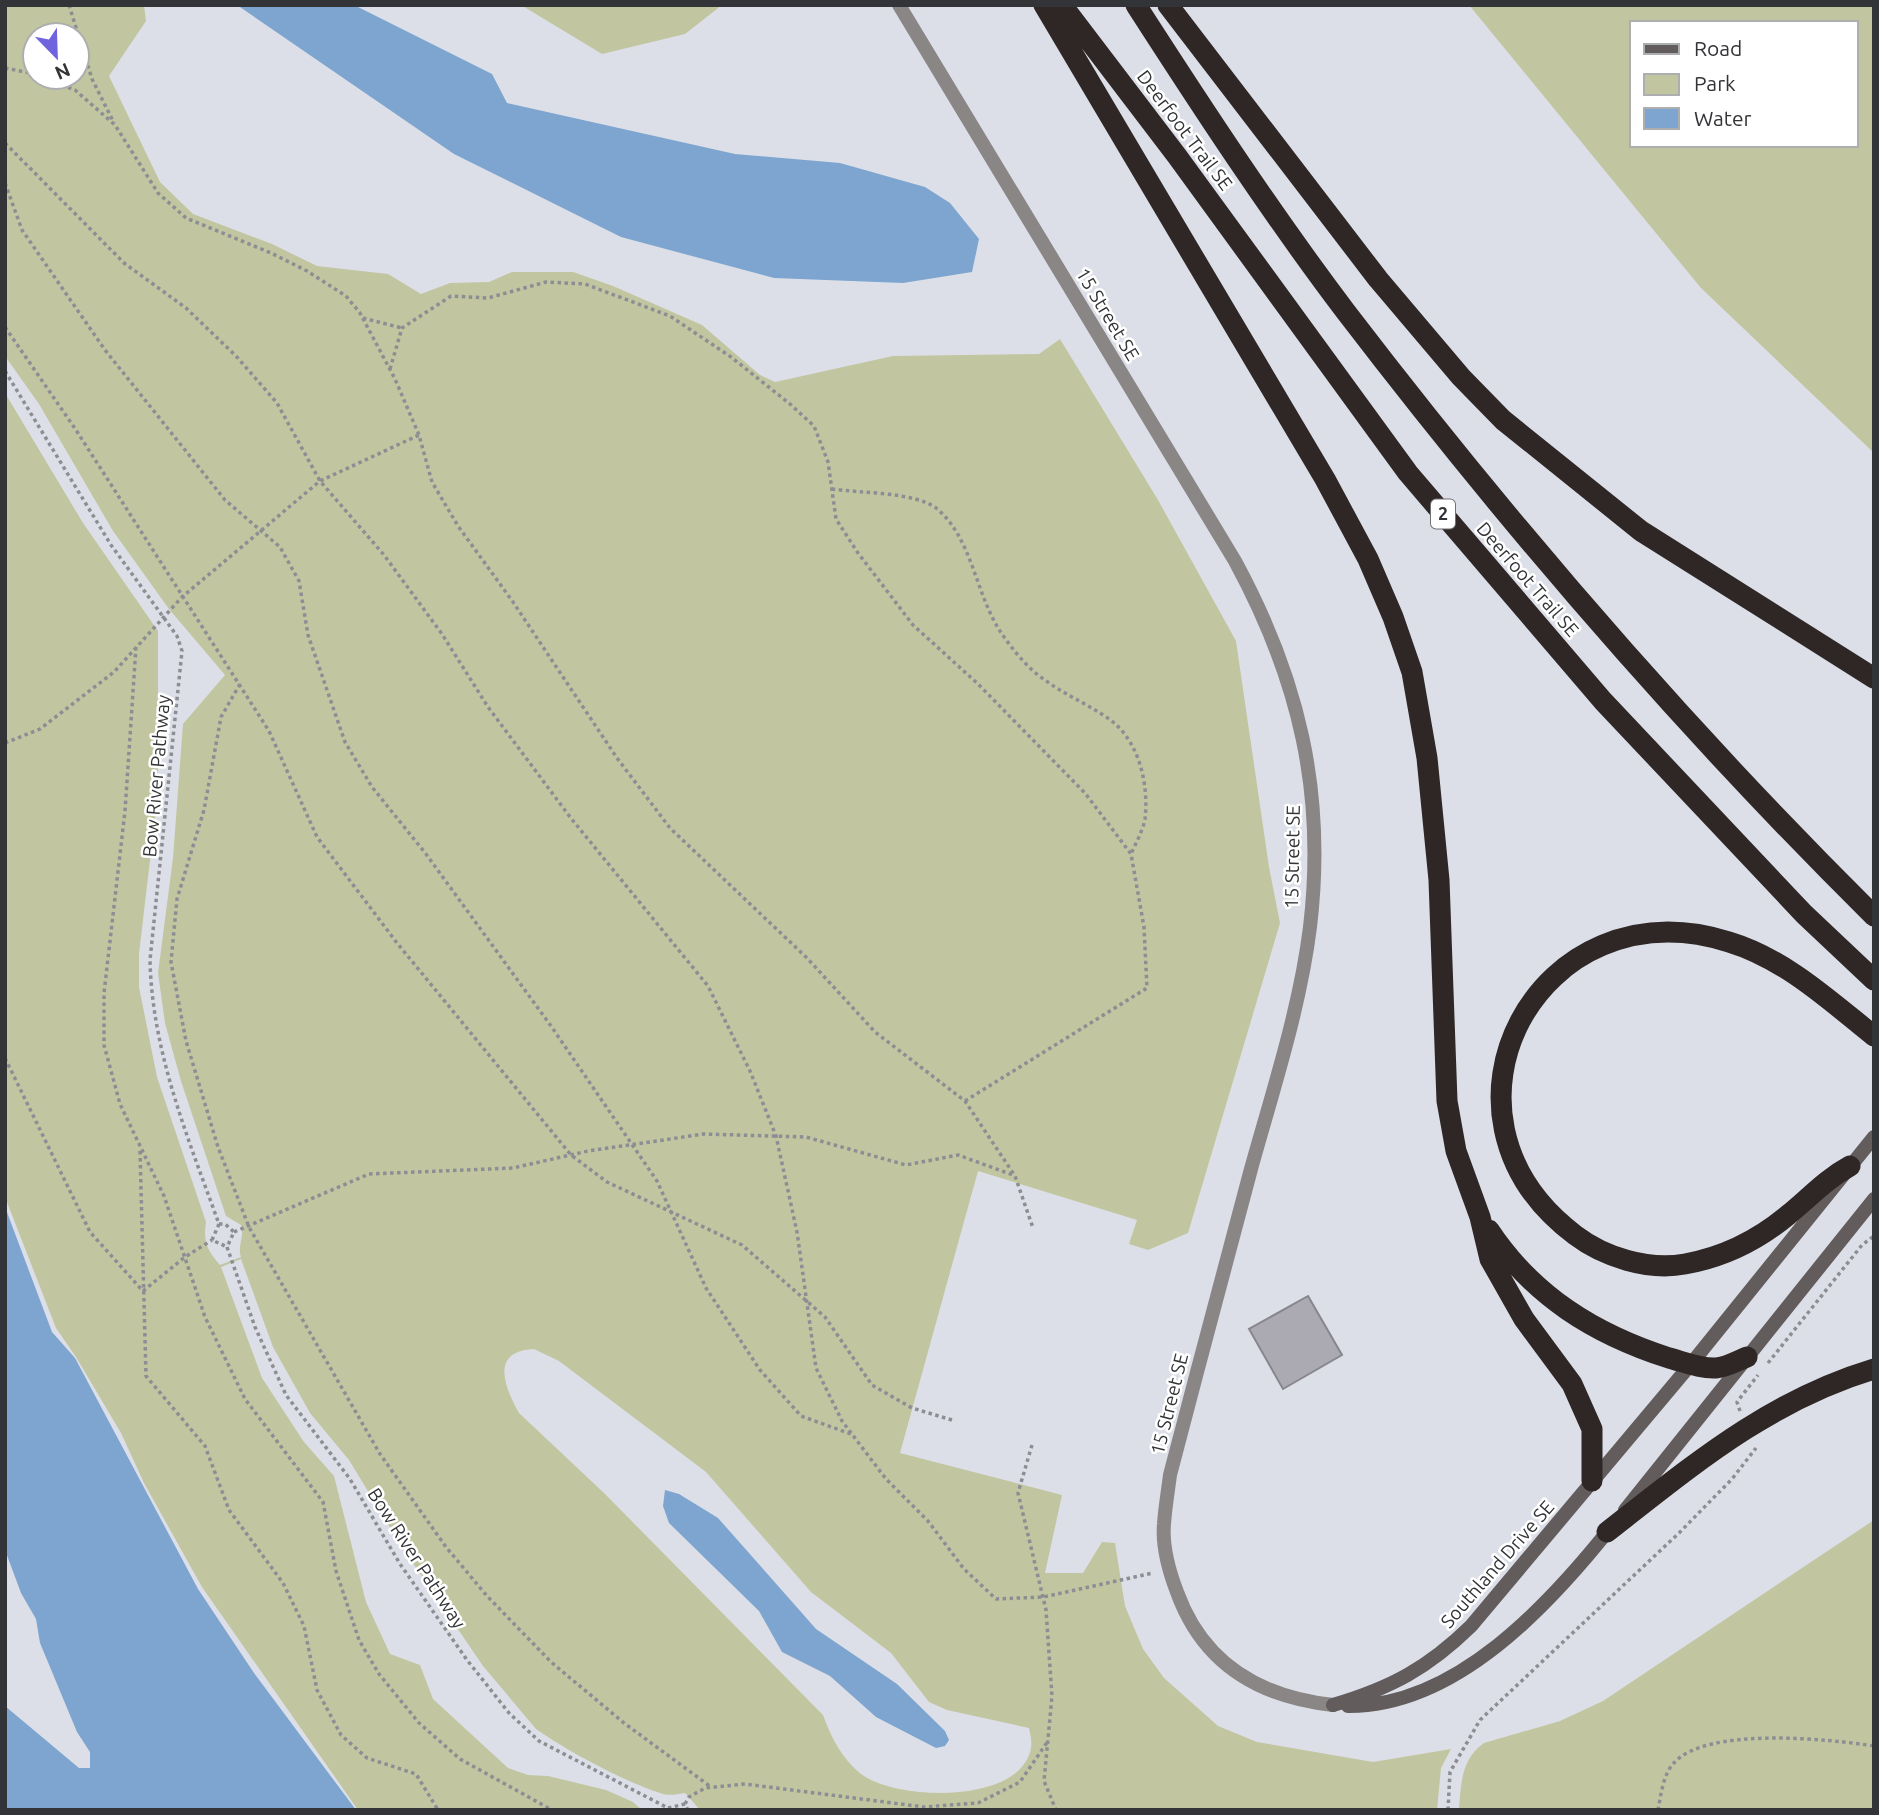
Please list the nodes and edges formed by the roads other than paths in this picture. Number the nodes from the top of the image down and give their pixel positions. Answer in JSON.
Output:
{"nodes":[{"id":1,"x":900,"y":5,"type":"edge"},
{"id":2,"x":1044,"y":5,"type":"edge"},
{"id":3,"x":1062,"y":5,"type":"edge"},
{"id":4,"x":1136,"y":5,"type":"edge"},
{"id":5,"x":1168,"y":5,"type":"edge"},
{"id":6,"x":1834,"y":656,"type":"junction"},
{"id":7,"x":1874,"y":670,"type":"edge"},
{"id":8,"x":1874,"y":678,"type":"edge"},
{"id":9,"x":1874,"y":916,"type":"edge"},
{"id":10,"x":1874,"y":981,"type":"edge"},
{"id":11,"x":1874,"y":1037,"type":"edge"},
{"id":12,"x":1874,"y":1137,"type":"edge"},
{"id":13,"x":1850,"y":1166,"type":"junction"},
{"id":14,"x":1874,"y":1199,"type":"edge"},
{"id":15,"x":1480,"y":1217,"type":"junction"},
{"id":16,"x":1747,"y":1357,"type":"junction"},
{"id":17,"x":1691,"y":1364,"type":"junction"},
{"id":18,"x":1874,"y":1369,"type":"edge"},
{"id":19,"x":1592,"y":1481,"type":"junction"},
{"id":20,"x":1607,"y":1532,"type":"junction"},
{"id":21,"x":1333,"y":1705,"type":"junction"}],
"edges":[{"from":1,"to":21,"type":"street","name":"15 Street SE"},
{"from":2,"to":15,"type":"highway"},
{"from":3,"to":10,"type":"highway","name":"Deerfoot Trail SE","number":"2"},
{"from":4,"to":9,"type":"highway","name":"Deerfoot Trail SE"},
{"from":5,"to":6,"type":"highway"},
{"from":6,"to":7,"type":"highway"},
{"from":6,"to":8,"type":"highway"},
{"from":11,"to":13,"type":"highway"},
{"from":12,"to":13,"type":"main road","name":"Southland Drive SE"},
{"from":13,"to":17,"type":"main road","name":"Southland Drive SE"},
{"from":14,"to":16,"type":"main road"},
{"from":15,"to":17,"type":"highway"},
{"from":15,"to":19,"type":"highway"},
{"from":16,"to":17,"type":"highway"},
{"from":16,"to":20,"type":"main road"},
{"from":17,"to":19,"type":"main road","name":"Southland Drive SE"},
{"from":18,"to":20,"type":"highway"},
{"from":19,"to":21,"type":"main road","name":"Southland Drive SE"},
{"from":20,"to":21,"type":"main road"}]}
